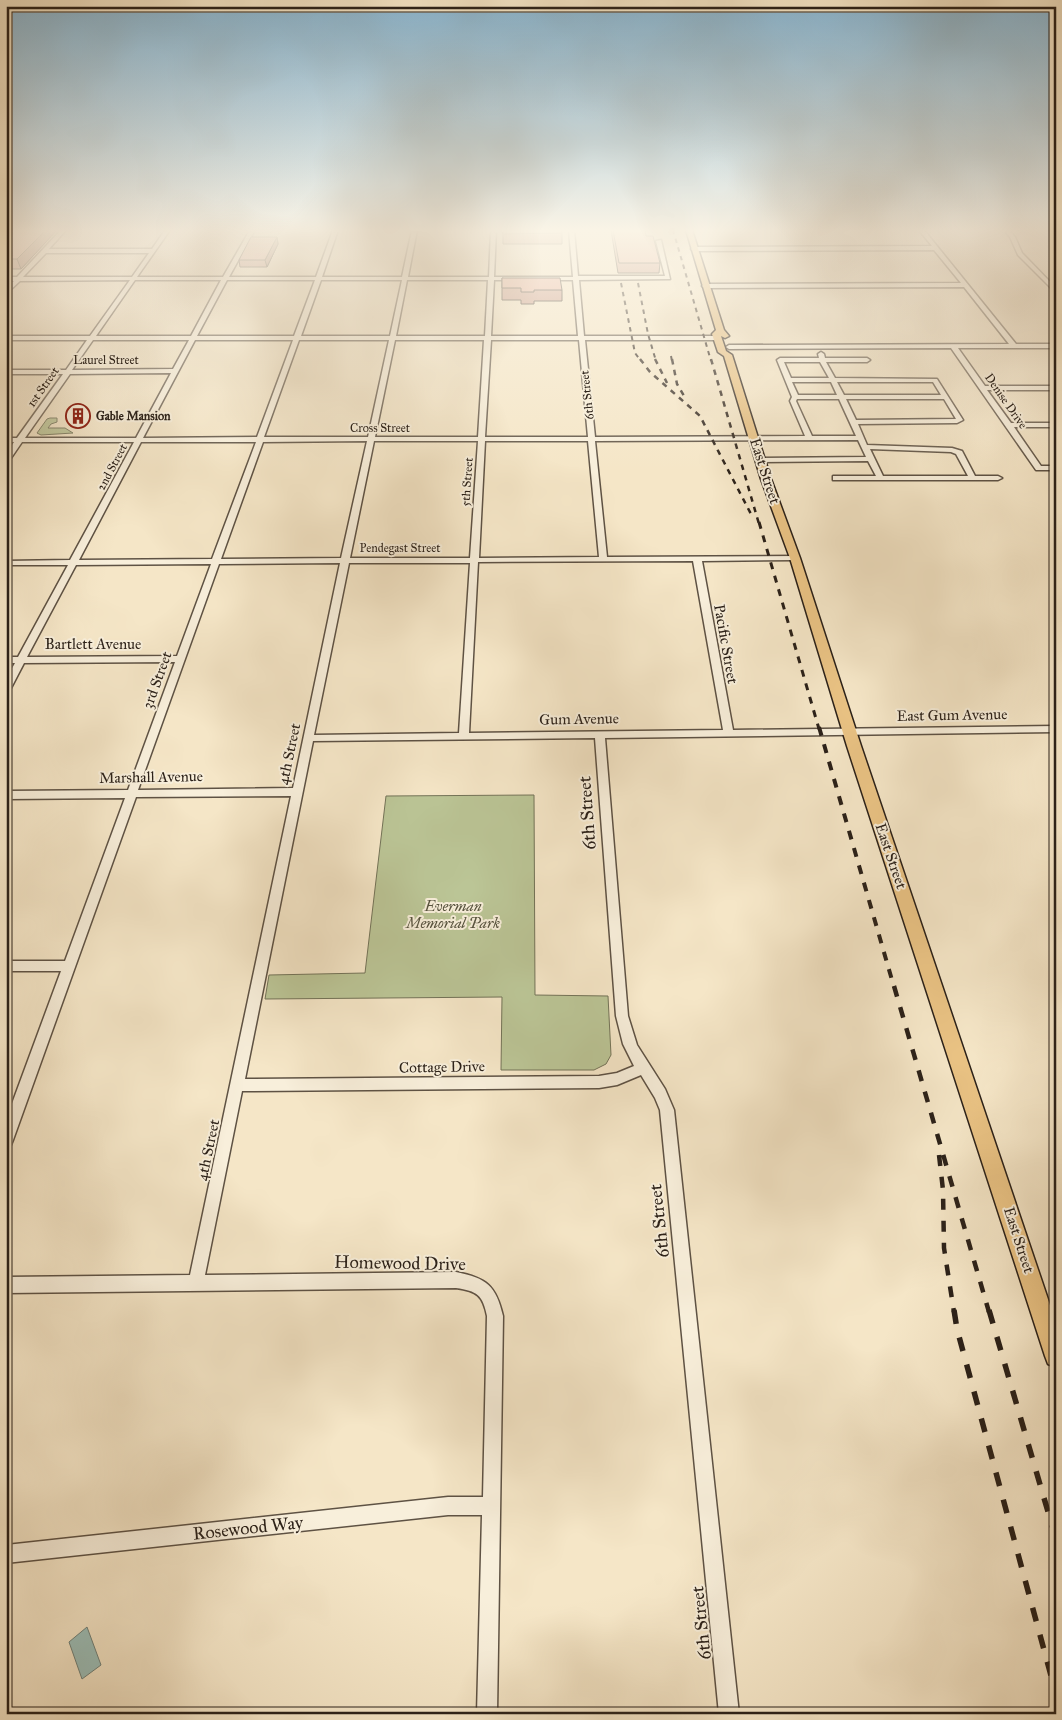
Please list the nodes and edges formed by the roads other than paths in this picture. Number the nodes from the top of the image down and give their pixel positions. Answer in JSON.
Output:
{"nodes":[{"id":1,"x":112,"y":310,"type":"edge"},
{"id":2,"x":209,"y":310,"type":"edge"},
{"id":3,"x":307,"y":310,"type":"edge"},
{"id":4,"x":398,"y":310,"type":"edge"},
{"id":5,"x":489,"y":310,"type":"edge"},
{"id":6,"x":578,"y":310,"type":"edge"},
{"id":7,"x":713,"y":310,"type":"edge"},
{"id":8,"x":985,"y":310,"type":"edge"},
{"id":9,"x":719,"y":334,"type":"junction"},
{"id":10,"x":6,"y":338,"type":"edge"},
{"id":11,"x":92,"y":338,"type":"junction"},
{"id":12,"x":194,"y":338,"type":"junction"},
{"id":13,"x":297,"y":338,"type":"junction"},
{"id":14,"x":392,"y":338,"type":"junction"},
{"id":15,"x":487,"y":338,"type":"junction"},
{"id":16,"x":581,"y":339,"type":"junction"},
{"id":17,"x":953,"y":346,"type":"junction"},
{"id":18,"x":1014,"y":346,"type":"junction"},
{"id":19,"x":1056,"y":346,"type":"edge"},
{"id":20,"x":817,"y":347,"type":"junction"},
{"id":21,"x":728,"y":351,"type":"junction"},
{"id":22,"x":822,"y":360,"type":"junction"},
{"id":23,"x":866,"y":360,"type":"dead end"},
{"id":24,"x":176,"y":371,"type":"junction"},
{"id":25,"x":6,"y":372,"type":"edge"},
{"id":26,"x":68,"y":372,"type":"junction"},
{"id":27,"x":788,"y":380,"type":"junction"},
{"id":28,"x":835,"y":380,"type":"junction"},
{"id":29,"x":983,"y":388,"type":"junction"},
{"id":30,"x":1056,"y":388,"type":"edge"},
{"id":31,"x":842,"y":397,"type":"junction"},
{"id":32,"x":946,"y":397,"type":"junction"},
{"id":33,"x":796,"y":398,"type":"junction"},
{"id":34,"x":854,"y":422,"type":"junction"},
{"id":35,"x":1056,"y":425,"type":"edge"},
{"id":36,"x":1009,"y":426,"type":"junction"},
{"id":37,"x":754,"y":438,"type":"junction"},
{"id":38,"x":809,"y":438,"type":"junction"},
{"id":39,"x":861,"y":438,"type":"junction"},
{"id":40,"x":481,"y":439,"type":"junction"},
{"id":41,"x":591,"y":439,"type":"junction"},
{"id":42,"x":6,"y":440,"type":"edge"},
{"id":43,"x":20,"y":440,"type":"junction"},
{"id":44,"x":139,"y":440,"type":"junction"},
{"id":45,"x":260,"y":440,"type":"junction"},
{"id":46,"x":370,"y":440,"type":"junction"},
{"id":47,"x":865,"y":448,"type":"junction"},
{"id":48,"x":6,"y":459,"type":"edge"},
{"id":49,"x":870,"y":459,"type":"junction"},
{"id":50,"x":760,"y":460,"type":"junction"},
{"id":51,"x":1056,"y":468,"type":"edge"},
{"id":52,"x":836,"y":478,"type":"dead end"},
{"id":53,"x":881,"y":478,"type":"junction"},
{"id":54,"x":973,"y":478,"type":"junction"},
{"id":55,"x":998,"y":478,"type":"dead end"},
{"id":56,"x":795,"y":558,"type":"junction"},
{"id":57,"x":697,"y":559,"type":"junction"},
{"id":58,"x":473,"y":560,"type":"junction"},
{"id":59,"x":603,"y":560,"type":"junction"},
{"id":60,"x":345,"y":561,"type":"junction"},
{"id":61,"x":216,"y":562,"type":"junction"},
{"id":62,"x":6,"y":563,"type":"edge"},
{"id":63,"x":73,"y":563,"type":"junction"},
{"id":64,"x":180,"y":659,"type":"junction"},
{"id":65,"x":6,"y":660,"type":"edge"},
{"id":66,"x":21,"y":660,"type":"junction"},
{"id":67,"x":6,"y":688,"type":"edge"},
{"id":68,"x":1056,"y":729,"type":"edge"},
{"id":69,"x":849,"y":731,"type":"junction"},
{"id":70,"x":729,"y":733,"type":"junction"},
{"id":71,"x":600,"y":734,"type":"junction"},
{"id":72,"x":464,"y":736,"type":"junction"},
{"id":73,"x":308,"y":738,"type":"junction"},
{"id":74,"x":297,"y":792,"type":"junction"},
{"id":75,"x":132,"y":793,"type":"junction"},
{"id":76,"x":6,"y":795,"type":"edge"},
{"id":77,"x":6,"y":966,"type":"edge"},
{"id":78,"x":70,"y":966,"type":"junction"},
{"id":79,"x":644,"y":1067,"type":"junction"},
{"id":80,"x":236,"y":1085,"type":"junction"},
{"id":81,"x":6,"y":1140,"type":"edge"},
{"id":82,"x":196,"y":1284,"type":"junction"},
{"id":83,"x":6,"y":1285,"type":"edge"},
{"id":84,"x":1056,"y":1356,"type":"edge"},
{"id":85,"x":491,"y":1506,"type":"junction"},
{"id":86,"x":6,"y":1554,"type":"edge"},
{"id":87,"x":486,"y":1714,"type":"edge"},
{"id":88,"x":729,"y":1714,"type":"edge"}],
"edges":[{"from":1,"to":11,"type":"street","name":"1st Street"},
{"from":2,"to":12,"type":"street","name":"2nd Street"},
{"from":3,"to":13,"type":"street","name":"3rd Street"},
{"from":4,"to":14,"type":"street","name":"4th Street"},
{"from":5,"to":15,"type":"street","name":"5th Street"},
{"from":6,"to":16,"type":"street","name":"6th Street"},
{"from":7,"to":9,"type":"main road","name":"East Street"},
{"from":8,"to":18,"type":"street"},
{"from":9,"to":16,"type":"street"},
{"from":9,"to":21,"type":"main road","name":"East Street"},
{"from":10,"to":11,"type":"street"},
{"from":11,"to":12,"type":"street"},
{"from":11,"to":26,"type":"street","name":"1st Street"},
{"from":12,"to":13,"type":"street"},
{"from":12,"to":24,"type":"street","name":"2nd Street"},
{"from":13,"to":14,"type":"street"},
{"from":13,"to":45,"type":"street","name":"3rd Street"},
{"from":14,"to":15,"type":"street"},
{"from":14,"to":46,"type":"street","name":"4th Street"},
{"from":15,"to":16,"type":"street"},
{"from":15,"to":40,"type":"street","name":"5th Street"},
{"from":16,"to":41,"type":"street","name":"6th Street"},
{"from":17,"to":18,"type":"street"},
{"from":17,"to":20,"type":"street"},
{"from":17,"to":29,"type":"street","name":"Denise Drive"},
{"from":18,"to":19,"type":"street"},
{"from":20,"to":21,"type":"street"},
{"from":20,"to":22,"type":"street"},
{"from":21,"to":37,"type":"main road","name":"East Street"},
{"from":22,"to":23,"type":"street"},
{"from":22,"to":27,"type":"street"},
{"from":22,"to":28,"type":"street"},
{"from":24,"to":26,"type":"street","name":"Laurel Street"},
{"from":24,"to":44,"type":"street","name":"2nd Street"},
{"from":25,"to":26,"type":"street","name":"Laurel Street"},
{"from":26,"to":43,"type":"street","name":"1st Street"},
{"from":27,"to":28,"type":"street"},
{"from":27,"to":33,"type":"street"},
{"from":28,"to":31,"type":"street"},
{"from":28,"to":32,"type":"street"},
{"from":29,"to":30,"type":"street"},
{"from":29,"to":36,"type":"street","name":"Denise Drive"},
{"from":31,"to":32,"type":"street"},
{"from":31,"to":33,"type":"street"},
{"from":31,"to":34,"type":"street"},
{"from":32,"to":34,"type":"street"},
{"from":33,"to":38,"type":"street"},
{"from":34,"to":39,"type":"street"},
{"from":35,"to":36,"type":"street"},
{"from":36,"to":51,"type":"street","name":"Denise Drive"},
{"from":37,"to":38,"type":"street","name":"Cross Street"},
{"from":37,"to":41,"type":"street","name":"Cross Street"},
{"from":37,"to":50,"type":"main road","name":"East Street"},
{"from":38,"to":39,"type":"street","name":"Cross Street"},
{"from":39,"to":47,"type":"street"},
{"from":40,"to":41,"type":"street","name":"Cross Street"},
{"from":40,"to":46,"type":"street","name":"Cross Street"},
{"from":40,"to":58,"type":"street","name":"5th Street"},
{"from":41,"to":59,"type":"street","name":"6th Street"},
{"from":42,"to":43,"type":"street","name":"Cross Street"},
{"from":43,"to":44,"type":"street","name":"Cross Street"},
{"from":43,"to":48,"type":"street","name":"1st Street"},
{"from":44,"to":45,"type":"street","name":"Cross Street"},
{"from":44,"to":63,"type":"street","name":"2nd Street"},
{"from":45,"to":46,"type":"street","name":"Cross Street"},
{"from":45,"to":61,"type":"street","name":"3rd Street"},
{"from":46,"to":60,"type":"street","name":"4th Street"},
{"from":47,"to":49,"type":"street"},
{"from":47,"to":54,"type":"street"},
{"from":49,"to":50,"type":"street"},
{"from":49,"to":53,"type":"street"},
{"from":50,"to":56,"type":"main road","name":"East Street"},
{"from":52,"to":53,"type":"street"},
{"from":53,"to":54,"type":"street"},
{"from":54,"to":55,"type":"street"},
{"from":56,"to":57,"type":"street","name":"Pendegast Street"},
{"from":56,"to":69,"type":"main road","name":"East Street"},
{"from":57,"to":59,"type":"street","name":"Pendegast Street"},
{"from":57,"to":70,"type":"street","name":"Pacific Street"},
{"from":58,"to":59,"type":"street","name":"Pendegast Street"},
{"from":58,"to":60,"type":"street","name":"Pendegast Street"},
{"from":58,"to":72,"type":"street","name":"5th Street"},
{"from":60,"to":61,"type":"street","name":"Pendegast Street"},
{"from":60,"to":73,"type":"street","name":"4th Street"},
{"from":61,"to":63,"type":"street","name":"Pendegast Street"},
{"from":61,"to":64,"type":"street","name":"3rd Street"},
{"from":62,"to":63,"type":"street","name":"Pendegast Street"},
{"from":63,"to":66,"type":"street","name":"2nd Street"},
{"from":64,"to":66,"type":"street","name":"Bartlett Avenue"},
{"from":64,"to":75,"type":"street","name":"3rd Street"},
{"from":65,"to":66,"type":"street","name":"Bartlett Avenue"},
{"from":66,"to":67,"type":"street","name":"2nd Street"},
{"from":68,"to":69,"type":"street","name":"East Gum Avenue"},
{"from":69,"to":70,"type":"street","name":"Gum Avenue"},
{"from":69,"to":84,"type":"main road","name":"East Street"},
{"from":70,"to":71,"type":"street","name":"Gum Avenue"},
{"from":71,"to":72,"type":"street","name":"Gum Avenue"},
{"from":71,"to":79,"type":"street","name":"6th Street"},
{"from":72,"to":73,"type":"street","name":"Gum Avenue"},
{"from":73,"to":74,"type":"street","name":"4th Street"},
{"from":74,"to":75,"type":"street","name":"Marshall Avenue"},
{"from":74,"to":80,"type":"street","name":"4th Street"},
{"from":75,"to":76,"type":"street","name":"Marshall Avenue"},
{"from":75,"to":78,"type":"street","name":"3rd Street"},
{"from":77,"to":78,"type":"street"},
{"from":78,"to":81,"type":"street","name":"3rd Street"},
{"from":79,"to":80,"type":"street","name":"Cottage Drive"},
{"from":79,"to":88,"type":"street","name":"6th Street"},
{"from":80,"to":82,"type":"street","name":"4th Street"},
{"from":82,"to":83,"type":"street","name":"Homewood Drive"},
{"from":82,"to":85,"type":"street","name":"Homewood Drive"},
{"from":85,"to":86,"type":"street","name":"Rosewood Way"},
{"from":85,"to":87,"type":"street","name":"Homewood Drive"}]}
